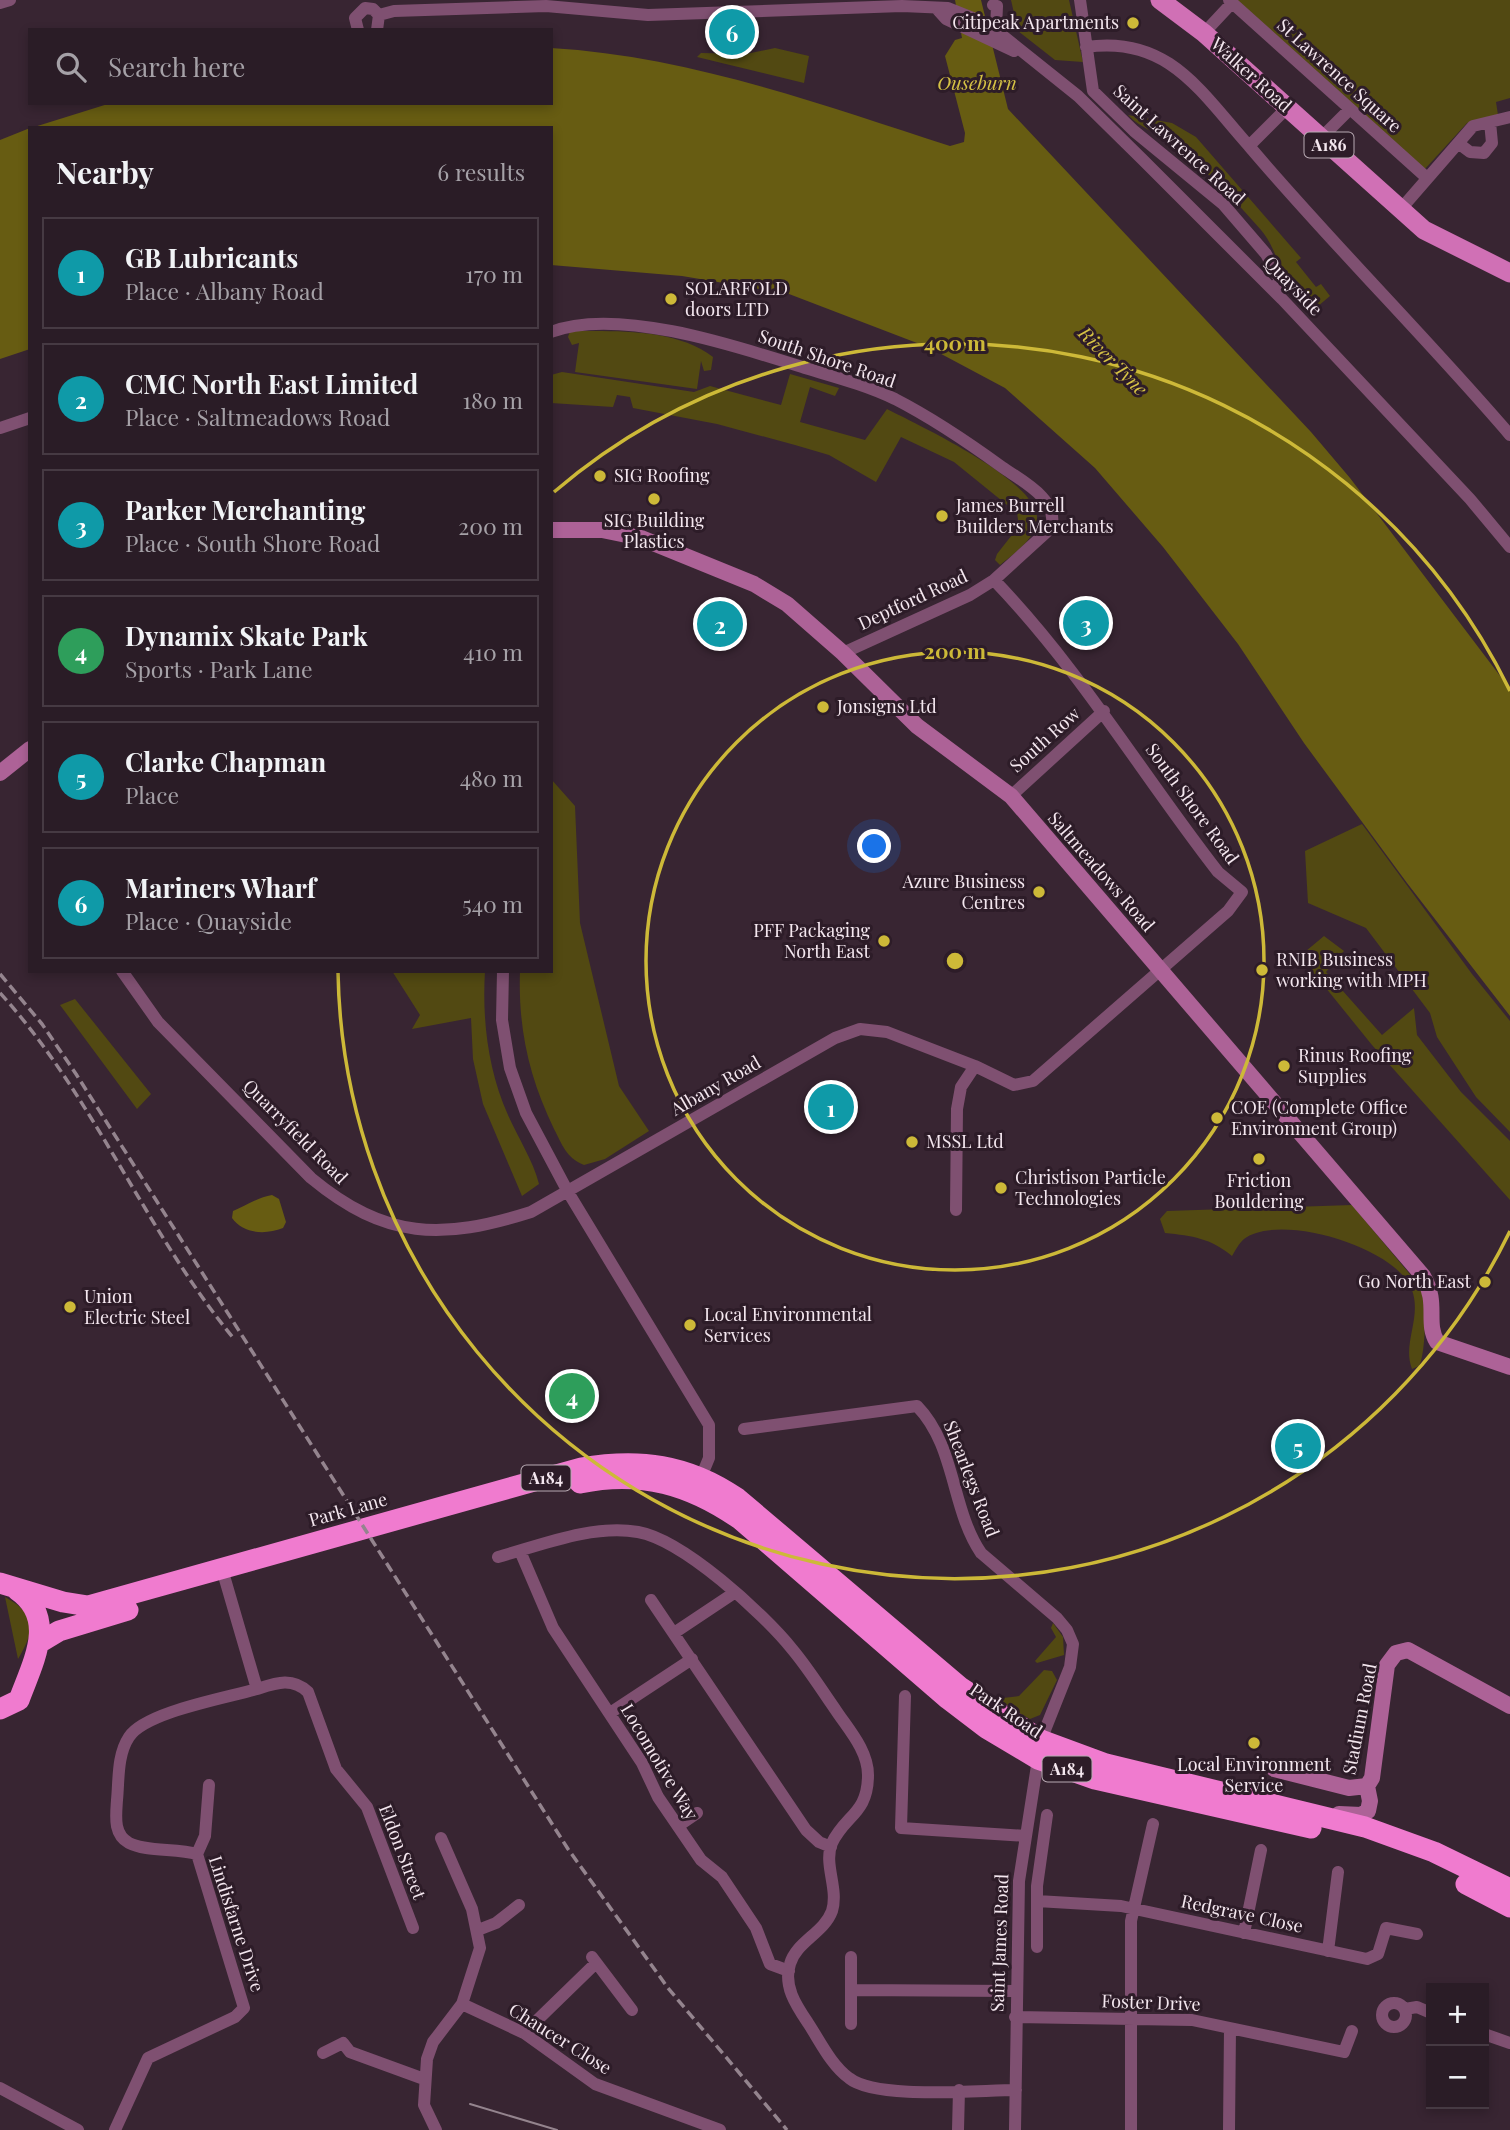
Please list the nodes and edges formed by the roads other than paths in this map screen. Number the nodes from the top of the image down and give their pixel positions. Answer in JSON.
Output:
{"nodes":[{"id":1,"x":10,"y":0,"type":"edge"},
{"id":2,"x":1080,"y":0,"type":"edge"},
{"id":3,"x":1160,"y":0,"type":"edge"},
{"id":4,"x":1230,"y":1,"type":"edge"},
{"id":5,"x":0,"y":3,"type":"edge"},
{"id":6,"x":514,"y":3,"type":"edge"},
{"id":7,"x":998,"y":4,"type":"edge"},
{"id":8,"x":937,"y":9,"type":"junction"},
{"id":9,"x":379,"y":15,"type":"junction"},
{"id":10,"x":357,"y":28,"type":"edge"},
{"id":11,"x":377,"y":28,"type":"edge"},
{"id":12,"x":992,"y":31,"type":"junction"},
{"id":13,"x":1204,"y":33,"type":"junction"},
{"id":14,"x":1086,"y":47,"type":"junction"},
{"id":15,"x":1287,"y":108,"type":"junction"},
{"id":16,"x":1349,"y":110,"type":"junction"},
{"id":17,"x":1510,"y":117,"type":"edge"},
{"id":18,"x":1490,"y":122,"type":"junction"},
{"id":19,"x":1321,"y":138,"type":"junction"},
{"id":20,"x":1458,"y":143,"type":"junction"},
{"id":21,"x":1249,"y":146,"type":"junction"},
{"id":22,"x":1427,"y":178,"type":"junction"},
{"id":23,"x":1400,"y":210,"type":"junction"},
{"id":24,"x":1510,"y":273,"type":"edge"},
{"id":25,"x":1273,"y":290,"type":"junction"},
{"id":26,"x":553,"y":332,"type":"edge"},
{"id":27,"x":28,"y":419,"type":"edge"},
{"id":28,"x":0,"y":428,"type":"edge"},
{"id":29,"x":1510,"y":435,"type":"edge"},
{"id":30,"x":1055,"y":518,"type":"joint"},
{"id":31,"x":553,"y":530,"type":"edge"},
{"id":32,"x":1510,"y":547,"type":"edge"},
{"id":33,"x":994,"y":580,"type":"junction"},
{"id":34,"x":843,"y":653,"type":"junction"},
{"id":35,"x":1104,"y":711,"type":"junction"},
{"id":36,"x":28,"y":752,"type":"edge"},
{"id":37,"x":0,"y":774,"type":"edge"},
{"id":38,"x":1011,"y":796,"type":"junction"},
{"id":39,"x":1160,"y":969,"type":"junction"},
{"id":40,"x":123,"y":973,"type":"edge"},
{"id":41,"x":503,"y":973,"type":"edge"},
{"id":42,"x":975,"y":1066,"type":"junction"},
{"id":43,"x":568,"y":1192,"type":"junction"},
{"id":44,"x":956,"y":1210,"type":"dead end"},
{"id":45,"x":1510,"y":1367,"type":"edge"},
{"id":46,"x":744,"y":1429,"type":"dead end"},
{"id":47,"x":698,"y":1484,"type":"junction"},
{"id":48,"x":520,"y":1551,"type":"junction"},
{"id":49,"x":498,"y":1557,"type":"dead end"},
{"id":50,"x":224,"y":1576,"type":"junction"},
{"id":51,"x":4,"y":1584,"type":"edge"},
{"id":52,"x":734,"y":1593,"type":"junction"},
{"id":53,"x":651,"y":1600,"type":"dead end"},
{"id":54,"x":674,"y":1633,"type":"junction"},
{"id":55,"x":39,"y":1643,"type":"junction"},
{"id":56,"x":692,"y":1658,"type":"junction"},
{"id":57,"x":257,"y":1689,"type":"junction"},
{"id":58,"x":905,"y":1696,"type":"dead end"},
{"id":59,"x":1510,"y":1706,"type":"edge"},
{"id":60,"x":0,"y":1709,"type":"edge"},
{"id":61,"x":610,"y":1713,"type":"junction"},
{"id":62,"x":1040,"y":1749,"type":"junction"},
{"id":63,"x":1274,"y":1769,"type":"dead end"},
{"id":64,"x":1136,"y":1779,"type":"junction"},
{"id":65,"x":209,"y":1785,"type":"dead end"},
{"id":66,"x":1367,"y":1786,"type":"junction"},
{"id":67,"x":697,"y":1813,"type":"dead end"},
{"id":68,"x":1047,"y":1815,"type":"dead end"},
{"id":69,"x":1323,"y":1816,"type":"junction"},
{"id":70,"x":1153,"y":1824,"type":"dead end"},
{"id":71,"x":678,"y":1826,"type":"junction"},
{"id":72,"x":1026,"y":1836,"type":"junction"},
{"id":73,"x":441,"y":1838,"type":"dead end"},
{"id":74,"x":831,"y":1847,"type":"junction"},
{"id":75,"x":1261,"y":1850,"type":"dead end"},
{"id":76,"x":197,"y":1854,"type":"junction"},
{"id":77,"x":1338,"y":1872,"type":"dead end"},
{"id":78,"x":1510,"y":1889,"type":"edge"},
{"id":79,"x":1037,"y":1901,"type":"junction"},
{"id":80,"x":519,"y":1905,"type":"dead end"},
{"id":81,"x":1510,"y":1908,"type":"edge"},
{"id":82,"x":1134,"y":1909,"type":"junction"},
{"id":83,"x":413,"y":1928,"type":"dead end"},
{"id":84,"x":478,"y":1930,"type":"junction"},
{"id":85,"x":1244,"y":1933,"type":"junction"},
{"id":86,"x":1417,"y":1934,"type":"dead end"},
{"id":87,"x":1037,"y":1947,"type":"dead end"},
{"id":88,"x":1328,"y":1951,"type":"junction"},
{"id":89,"x":851,"y":1957,"type":"dead end"},
{"id":90,"x":789,"y":1971,"type":"junction"},
{"id":91,"x":851,"y":1990,"type":"junction"},
{"id":92,"x":1015,"y":1991,"type":"junction"},
{"id":93,"x":462,"y":2004,"type":"junction"},
{"id":94,"x":1405,"y":2009,"type":"dead end"},
{"id":95,"x":632,"y":2010,"type":"dead end"},
{"id":96,"x":1426,"y":2010,"type":"edge"},
{"id":97,"x":1015,"y":2017,"type":"junction"},
{"id":98,"x":1131,"y":2018,"type":"junction"},
{"id":99,"x":851,"y":2024,"type":"dead end"},
{"id":100,"x":1230,"y":2028,"type":"junction"},
{"id":101,"x":1352,"y":2031,"type":"dead end"},
{"id":102,"x":524,"y":2034,"type":"junction"},
{"id":103,"x":1489,"y":2036,"type":"edge"},
{"id":104,"x":1510,"y":2043,"type":"edge"},
{"id":105,"x":323,"y":2053,"type":"dead end"},
{"id":106,"x":424,"y":2079,"type":"junction"},
{"id":107,"x":0,"y":2088,"type":"edge"},
{"id":108,"x":959,"y":2090,"type":"junction"},
{"id":109,"x":1016,"y":2090,"type":"junction"},
{"id":110,"x":78,"y":2130,"type":"edge"},
{"id":111,"x":115,"y":2130,"type":"edge"},
{"id":112,"x":436,"y":2130,"type":"edge"},
{"id":113,"x":720,"y":2130,"type":"edge"},
{"id":114,"x":958,"y":2130,"type":"edge"},
{"id":115,"x":1015,"y":2130,"type":"edge"},
{"id":116,"x":1131,"y":2130,"type":"edge"},
{"id":117,"x":1229,"y":2130,"type":"edge"}],
"edges":[{"from":1,"to":5,"type":"street"},
{"from":2,"to":14,"type":"street"},
{"from":3,"to":13,"type":"main road","name":"Walker Road","number":"A186"},
{"from":4,"to":13,"type":"street"},
{"from":4,"to":16,"type":"street","name":"St Lawrence Square"},
{"from":6,"to":8,"type":"street"},
{"from":6,"to":9,"type":"street"},
{"from":7,"to":12,"type":"street"},
{"from":8,"to":12,"type":"street"},
{"from":8,"to":12,"type":"street"},
{"from":9,"to":10,"type":"street"},
{"from":9,"to":11,"type":"street"},
{"from":12,"to":25,"type":"street","name":"Quayside"},
{"from":13,"to":15,"type":"main road","name":"Walker Road","number":"A186"},
{"from":14,"to":21,"type":"street"},
{"from":14,"to":25,"type":"street","name":"Saint Lawrence Road"},
{"from":15,"to":19,"type":"main road","name":"Walker Road","number":"A186"},
{"from":15,"to":21,"type":"street"},
{"from":16,"to":19,"type":"street"},
{"from":16,"to":22,"type":"street","name":"St Lawrence Square"},
{"from":17,"to":18,"type":"street"},
{"from":18,"to":20,"type":"street"},
{"from":18,"to":20,"type":"street"},
{"from":19,"to":23,"type":"main road","name":"Walker Road","number":"A186"},
{"from":20,"to":22,"type":"street"},
{"from":21,"to":29,"type":"street"},
{"from":22,"to":23,"type":"street"},
{"from":23,"to":24,"type":"main road","name":"Walker Road","number":"A186"},
{"from":25,"to":32,"type":"street","name":"Quayside"},
{"from":26,"to":30,"type":"street","name":"South Shore Road"},
{"from":27,"to":28,"type":"street"},
{"from":30,"to":33,"type":"street","name":"Deptford Road"},
{"from":31,"to":34,"type":"street","name":"Saltmeadows Road"},
{"from":33,"to":34,"type":"street","name":"Deptford Road"},
{"from":33,"to":35,"type":"street","name":"South Shore Road"},
{"from":34,"to":38,"type":"street","name":"Saltmeadows Road"},
{"from":35,"to":38,"type":"street","name":"South Row"},
{"from":35,"to":39,"type":"street","name":"South Shore Road"},
{"from":36,"to":37,"type":"street"},
{"from":38,"to":39,"type":"street","name":"Saltmeadows Road"},
{"from":39,"to":42,"type":"street","name":"Albany Road"},
{"from":39,"to":45,"type":"street","name":"Saltmeadows Road"},
{"from":40,"to":43,"type":"street","name":"Quarryfield Road"},
{"from":41,"to":43,"type":"street"},
{"from":42,"to":43,"type":"street","name":"Albany Road"},
{"from":42,"to":44,"type":"street"},
{"from":43,"to":47,"type":"street"},
{"from":46,"to":62,"type":"street","name":"Shearlegs Road"},
{"from":47,"to":50,"type":"highway","name":"Park Lane","number":"A184"},
{"from":47,"to":62,"type":"highway","name":"Park Road","number":"A184"},
{"from":48,"to":49,"type":"street"},
{"from":48,"to":52,"type":"street"},
{"from":48,"to":61,"type":"street","name":"Locomotive Way"},
{"from":50,"to":51,"type":"highway","name":"Park Lane","number":"A184"},
{"from":50,"to":55,"type":"highway","name":"Park Lane","number":"A184"},
{"from":50,"to":57,"type":"street"},
{"from":51,"to":55,"type":"highway","name":"Park Lane"},
{"from":52,"to":54,"type":"street"},
{"from":52,"to":74,"type":"street"},
{"from":53,"to":54,"type":"street"},
{"from":54,"to":56,"type":"street"},
{"from":55,"to":60,"type":"highway","name":"Park Lane"},
{"from":56,"to":61,"type":"street"},
{"from":56,"to":74,"type":"street"},
{"from":57,"to":76,"type":"street","name":"Lindisfarne Drive"},
{"from":57,"to":83,"type":"street","name":"Eldon Street"},
{"from":58,"to":72,"type":"street"},
{"from":59,"to":66,"type":"street","name":"Stadium Road"},
{"from":61,"to":71,"type":"street","name":"Locomotive Way"},
{"from":62,"to":64,"type":"highway","name":"Park Road","number":"A184"},
{"from":62,"to":72,"type":"street","name":"Saint James Road"},
{"from":63,"to":66,"type":"street","name":"Stadium Road"},
{"from":64,"to":69,"type":"highway","name":"Park Road","number":"A184"},
{"from":64,"to":81,"type":"highway","name":"Park Road","number":"A184"},
{"from":65,"to":76,"type":"street"},
{"from":66,"to":69,"type":"street"},
{"from":67,"to":71,"type":"street"},
{"from":68,"to":79,"type":"street"},
{"from":69,"to":78,"type":"highway","name":"Park Road","number":"A184"},
{"from":70,"to":82,"type":"street"},
{"from":71,"to":90,"type":"street","name":"Locomotive Way"},
{"from":72,"to":92,"type":"street","name":"Saint James Road"},
{"from":73,"to":84,"type":"street"},
{"from":74,"to":90,"type":"street"},
{"from":75,"to":85,"type":"street"},
{"from":76,"to":111,"type":"street","name":"Lindisfarne Drive"},
{"from":77,"to":88,"type":"street"},
{"from":79,"to":82,"type":"street","name":"Redgrave Close"},
{"from":79,"to":87,"type":"street"},
{"from":80,"to":84,"type":"street"},
{"from":82,"to":85,"type":"street","name":"Redgrave Close"},
{"from":82,"to":98,"type":"street"},
{"from":84,"to":93,"type":"street"},
{"from":85,"to":88,"type":"street","name":"Redgrave Close"},
{"from":86,"to":88,"type":"street","name":"Redgrave Close"},
{"from":89,"to":91,"type":"street"},
{"from":90,"to":108,"type":"street"},
{"from":91,"to":92,"type":"street"},
{"from":91,"to":99,"type":"street"},
{"from":92,"to":97,"type":"street","name":"Saint James Road"},
{"from":93,"to":102,"type":"street","name":"Chaucer Close"},
{"from":93,"to":106,"type":"street"},
{"from":94,"to":96,"type":"street"},
{"from":95,"to":102,"type":"street"},
{"from":97,"to":98,"type":"street","name":"Foster Drive"},
{"from":97,"to":109,"type":"street","name":"Saint James Road"},
{"from":98,"to":100,"type":"street","name":"Foster Drive"},
{"from":98,"to":116,"type":"street"},
{"from":100,"to":101,"type":"street","name":"Foster Drive"},
{"from":100,"to":117,"type":"street"},
{"from":102,"to":113,"type":"street","name":"Chaucer Close"},
{"from":103,"to":104,"type":"street"},
{"from":105,"to":106,"type":"street"},
{"from":106,"to":112,"type":"street"},
{"from":107,"to":110,"type":"street"},
{"from":108,"to":109,"type":"street"},
{"from":108,"to":114,"type":"street"},
{"from":109,"to":115,"type":"street","name":"Saint James Road"}]}
